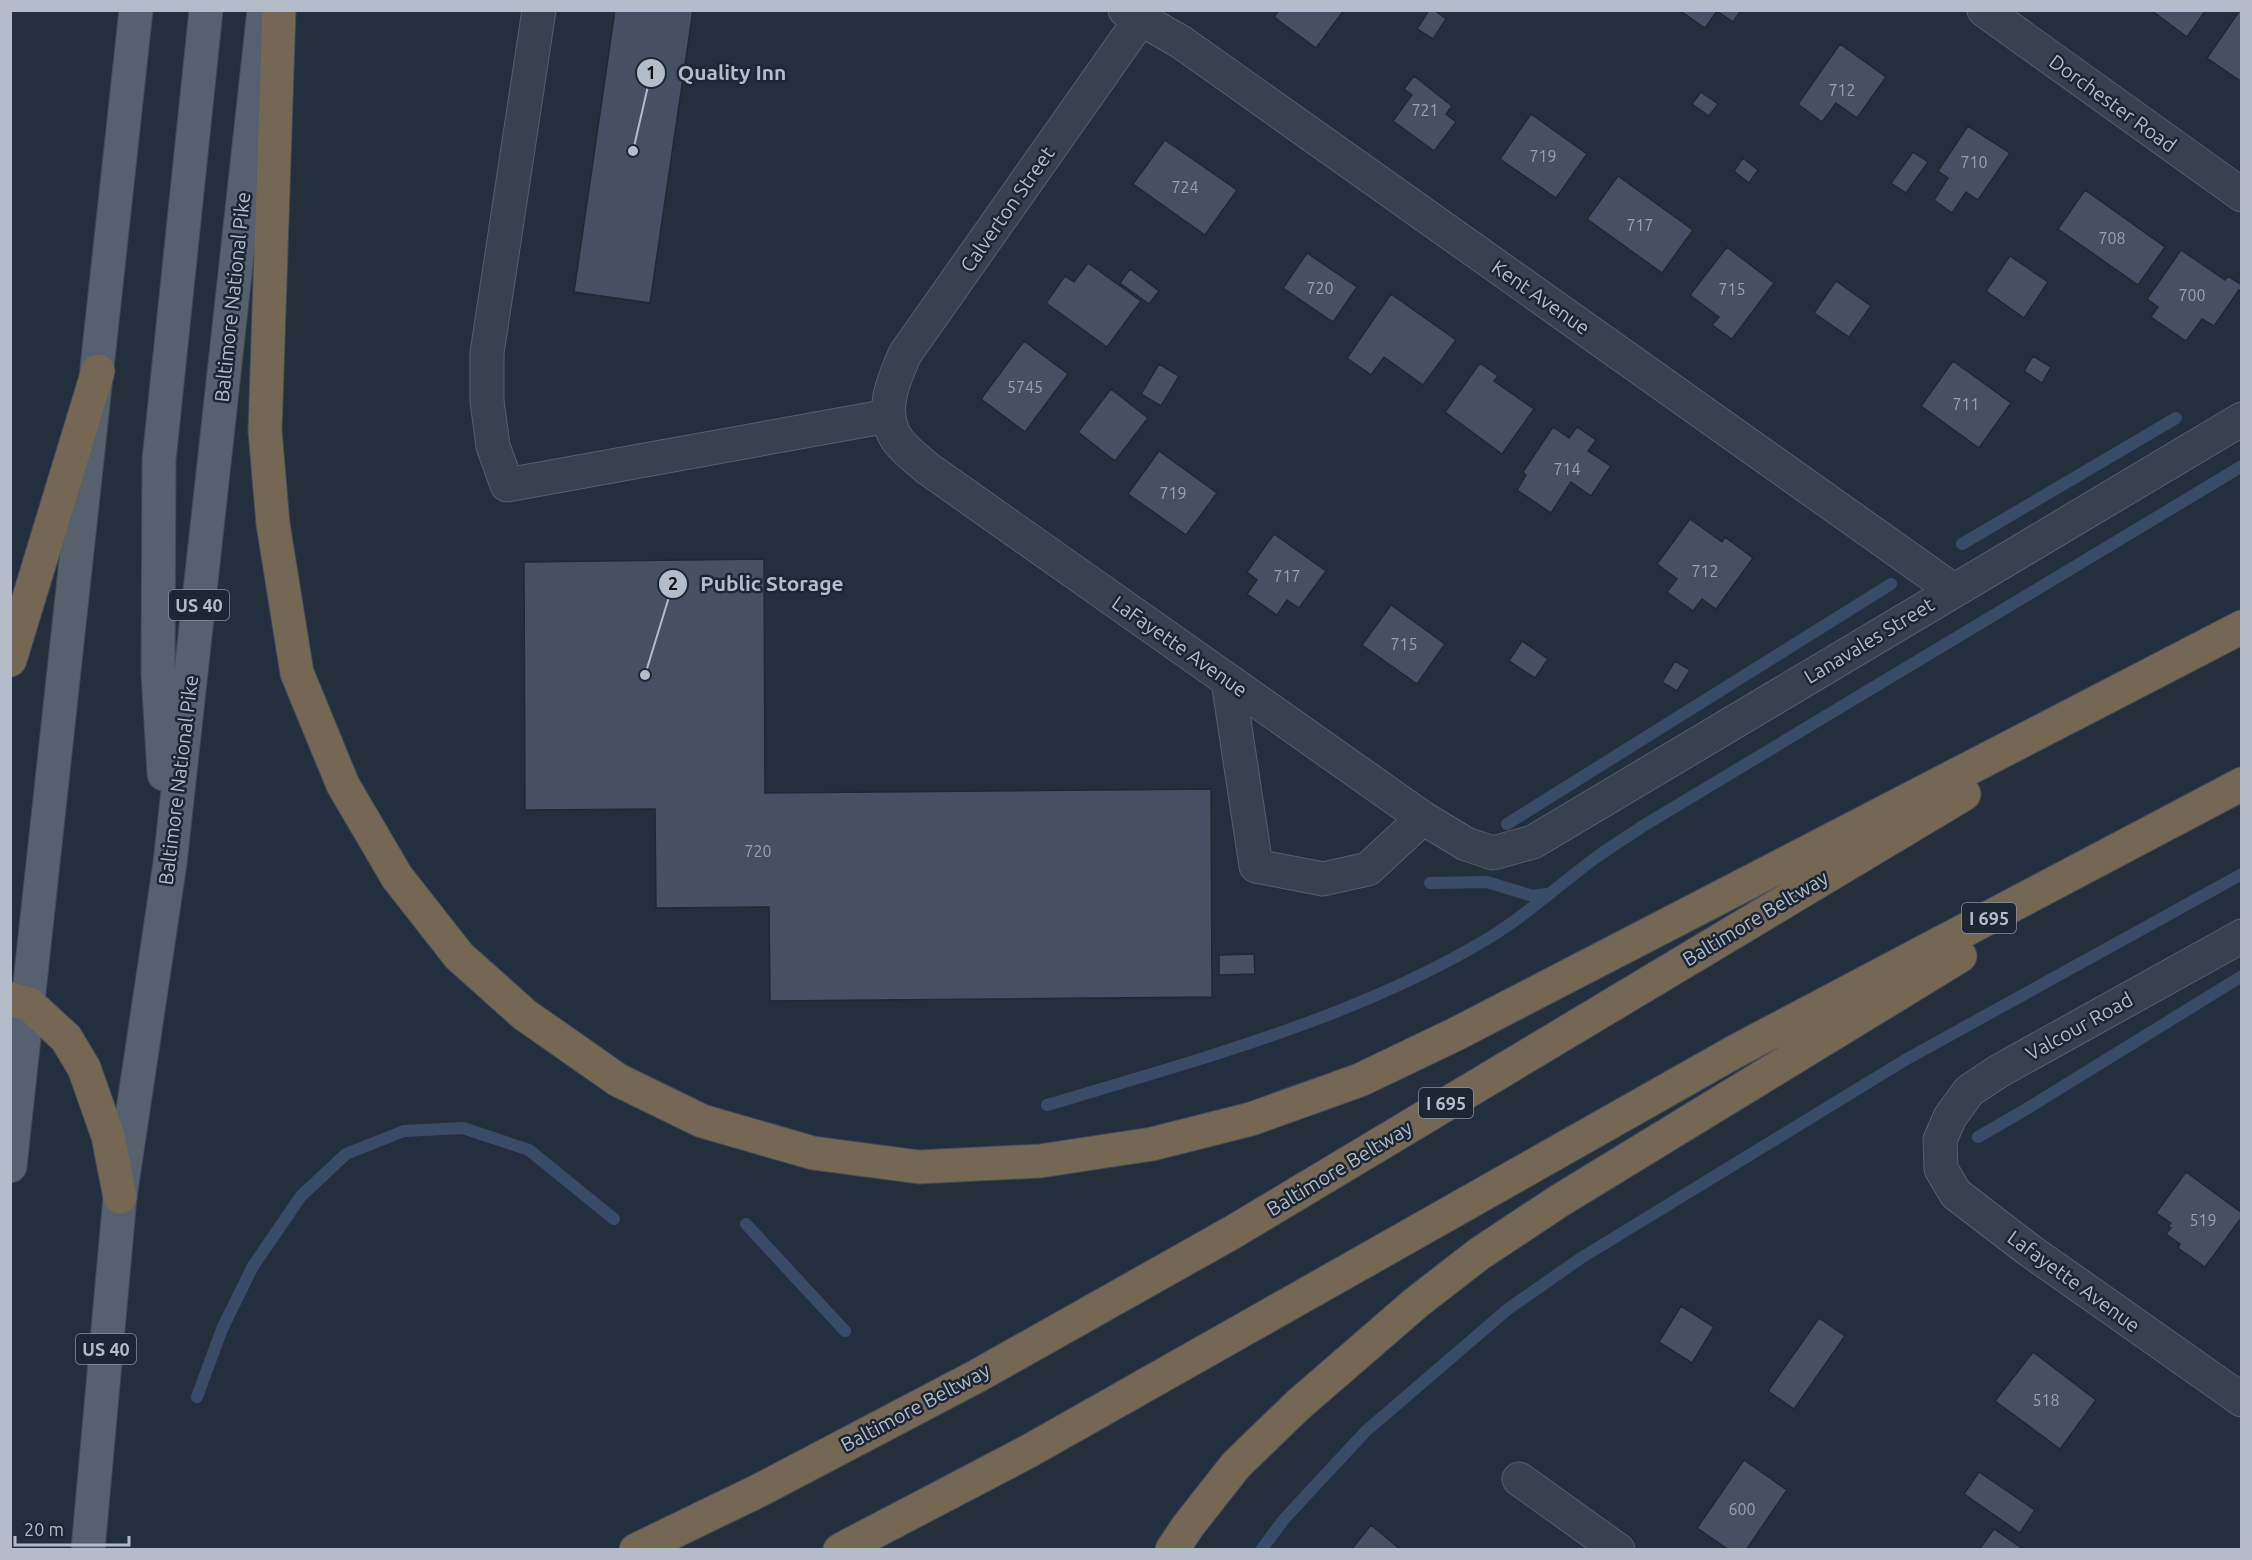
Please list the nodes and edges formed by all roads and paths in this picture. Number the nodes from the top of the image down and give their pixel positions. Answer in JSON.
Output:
{"nodes":[{"id":1,"x":136,"y":10,"type":"edge"},
{"id":2,"x":206,"y":10,"type":"edge"},
{"id":3,"x":264,"y":10,"type":"edge"},
{"id":4,"x":279,"y":10,"type":"edge"},
{"id":5,"x":539,"y":10,"type":"edge"},
{"id":6,"x":1984,"y":10,"type":"edge"},
{"id":7,"x":1138,"y":13,"type":"edge"},
{"id":8,"x":2241,"y":195,"type":"edge"},
{"id":9,"x":98,"y":371,"type":"junction"},
{"id":10,"x":888,"y":416,"type":"junction"},
{"id":11,"x":2241,"y":419,"type":"edge"},
{"id":12,"x":1953,"y":590,"type":"junction"},
{"id":13,"x":2241,"y":628,"type":"edge"},
{"id":14,"x":10,"y":660,"type":"edge"},
{"id":15,"x":1228,"y":681,"type":"junction"},
{"id":16,"x":2239,"y":785,"type":"edge"},
{"id":17,"x":1423,"y":818,"type":"junction"},
{"id":18,"x":1493,"y":853,"type":"joint"},
{"id":19,"x":170,"y":863,"type":"junction"},
{"id":20,"x":2241,"y":936,"type":"edge"},
{"id":21,"x":20,"y":1001,"type":"edge"},
{"id":22,"x":1940,"y":1140,"type":"joint"},
{"id":23,"x":10,"y":1166,"type":"edge"},
{"id":24,"x":120,"y":1197,"type":"junction"},
{"id":25,"x":2241,"y":1400,"type":"edge"},
{"id":26,"x":1519,"y":1479,"type":"dead end"},
{"id":27,"x":88,"y":1550,"type":"edge"},
{"id":28,"x":636,"y":1550,"type":"edge"},
{"id":29,"x":840,"y":1550,"type":"edge"},
{"id":30,"x":1172,"y":1550,"type":"edge"},
{"id":31,"x":1618,"y":1550,"type":"edge"}],
"edges":[{"from":1,"to":9,"type":"main road"},
{"from":2,"to":19,"type":"main road"},
{"from":3,"to":19,"type":"main road","name":"Baltimore National Pike","number":"US 40"},
{"from":4,"to":13,"type":"highway"},
{"from":5,"to":10,"type":"street"},
{"from":6,"to":8,"type":"street","name":"Dorchester Road"},
{"from":7,"to":10,"type":"street","name":"Calverton Street"},
{"from":7,"to":12,"type":"street","name":"Kent Avenue"},
{"from":9,"to":14,"type":"highway"},
{"from":9,"to":21,"type":"main road"},
{"from":10,"to":15,"type":"street","name":"LaFayette Avenue"},
{"from":11,"to":12,"type":"street","name":"Lanavales Street"},
{"from":12,"to":18,"type":"street","name":"Lanavales Street"},
{"from":13,"to":28,"type":"highway","name":"Baltimore Beltway","number":"I 695"},
{"from":15,"to":17,"type":"street","name":"LaFayette Avenue"},
{"from":15,"to":17,"type":"street"},
{"from":16,"to":29,"type":"highway","number":"I 695"},
{"from":16,"to":30,"type":"highway"},
{"from":17,"to":18,"type":"street","name":"LaFayette Avenue"},
{"from":19,"to":24,"type":"main road","name":"Baltimore National Pike","number":"US 40"},
{"from":20,"to":22,"type":"street","name":"Valcour Road"},
{"from":21,"to":23,"type":"main road"},
{"from":21,"to":24,"type":"highway"},
{"from":22,"to":25,"type":"street","name":"Lafayette Avenue"},
{"from":24,"to":27,"type":"main road","name":"Baltimore National Pike","number":"US 40"},
{"from":26,"to":31,"type":"street"}]}
